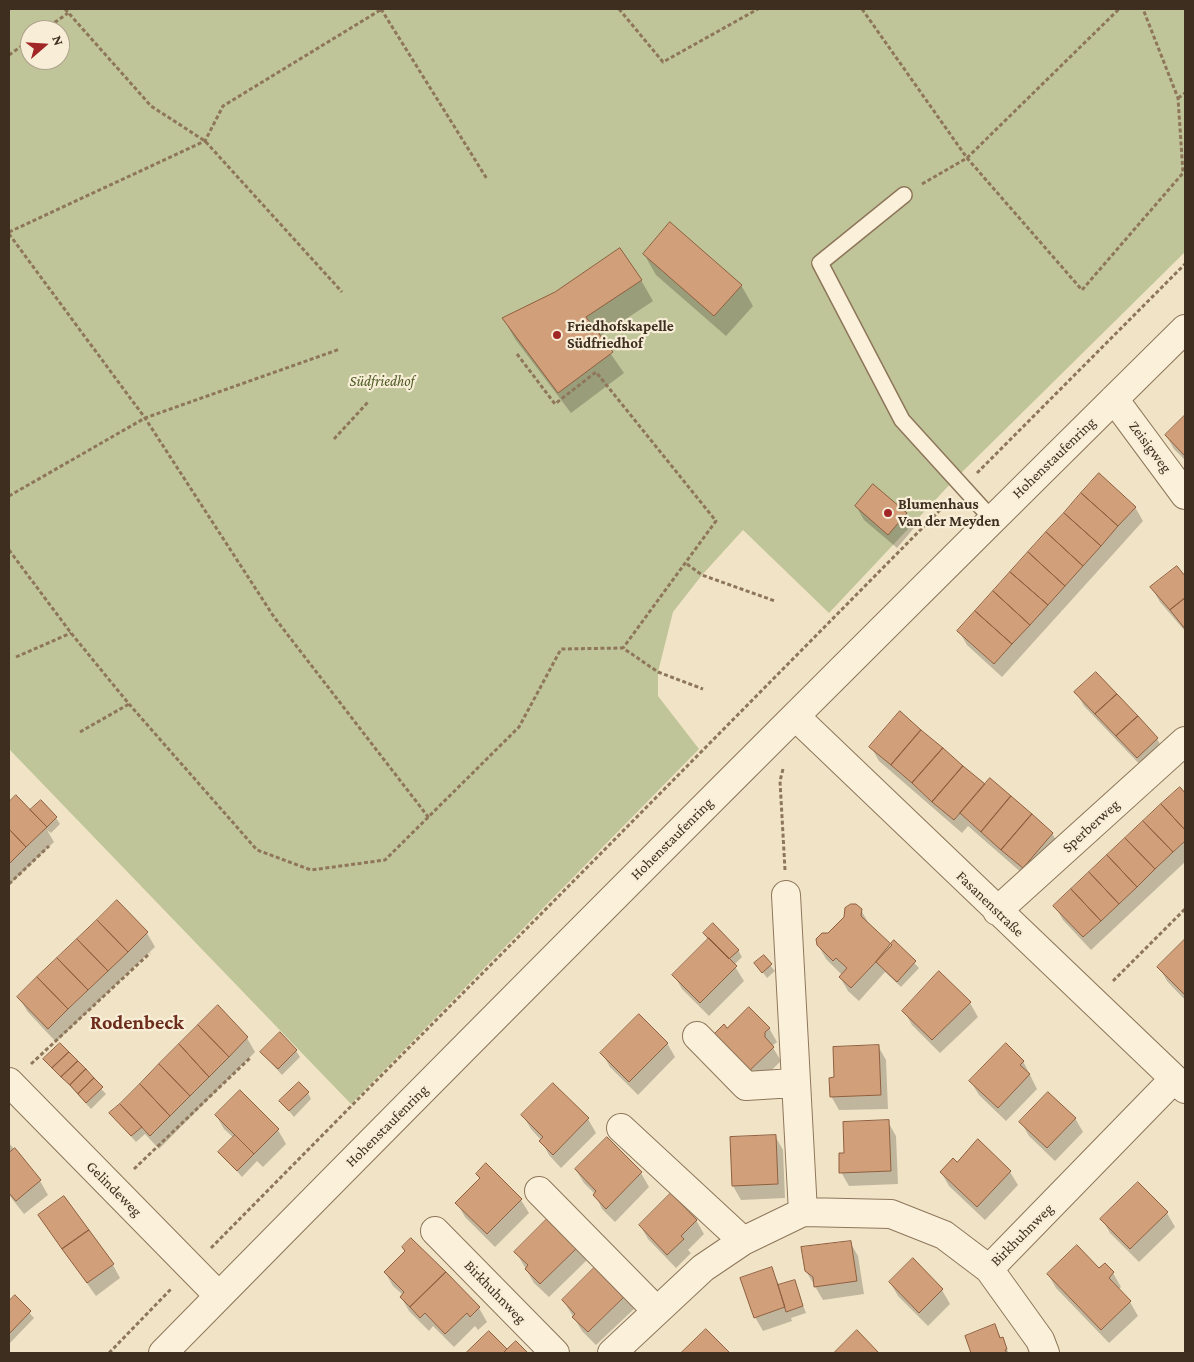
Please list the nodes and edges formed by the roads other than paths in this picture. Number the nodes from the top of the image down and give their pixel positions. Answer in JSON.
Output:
{"nodes":[{"id":1,"x":904,"y":195,"type":"road end"},
{"id":2,"x":1185,"y":329,"type":"edge"},
{"id":3,"x":1114,"y":399,"type":"junction"},
{"id":4,"x":1185,"y":495,"type":"edge"},
{"id":5,"x":992,"y":519,"type":"junction"},
{"id":6,"x":796,"y":717,"type":"junction"},
{"id":7,"x":1185,"y":742,"type":"edge"},
{"id":8,"x":786,"y":895,"type":"road end"},
{"id":9,"x":997,"y":912,"type":"junction"},
{"id":10,"x":697,"y":1036,"type":"dead end"},
{"id":11,"x":9,"y":1082,"type":"edge"},
{"id":12,"x":794,"y":1083,"type":"junction"},
{"id":13,"x":1180,"y":1084,"type":"edge"},
{"id":14,"x":621,"y":1128,"type":"dead end"},
{"id":15,"x":539,"y":1191,"type":"dead end"},
{"id":16,"x":803,"y":1212,"type":"junction"},
{"id":17,"x":435,"y":1231,"type":"dead end"},
{"id":18,"x":743,"y":1241,"type":"junction"},
{"id":19,"x":989,"y":1269,"type":"junction"},
{"id":20,"x":219,"y":1296,"type":"junction"},
{"id":21,"x":656,"y":1311,"type":"junction"},
{"id":22,"x":163,"y":1353,"type":"edge"},
{"id":23,"x":555,"y":1353,"type":"edge"},
{"id":24,"x":614,"y":1353,"type":"edge"},
{"id":25,"x":1045,"y":1353,"type":"edge"}],
"edges":[{"from":1,"to":5,"type":"lane"},
{"from":2,"to":3,"type":"street","name":"Hohenstaufenring"},
{"from":3,"to":4,"type":"street","name":"Zeisigweg"},
{"from":3,"to":5,"type":"street","name":"Hohenstaufenring"},
{"from":5,"to":6,"type":"street","name":"Hohenstaufenring"},
{"from":6,"to":9,"type":"street","name":"Fasanenstraße"},
{"from":6,"to":20,"type":"street","name":"Hohenstaufenring"},
{"from":7,"to":9,"type":"street","name":"Sperberweg"},
{"from":8,"to":12,"type":"street"},
{"from":9,"to":13,"type":"street","name":"Fasanenstraße"},
{"from":10,"to":12,"type":"street"},
{"from":11,"to":20,"type":"street","name":"Gelindeweg"},
{"from":12,"to":16,"type":"street"},
{"from":13,"to":19,"type":"street","name":"Birkhuhnweg"},
{"from":14,"to":18,"type":"street"},
{"from":15,"to":21,"type":"street"},
{"from":16,"to":18,"type":"street","name":"Birkhuhnweg"},
{"from":16,"to":19,"type":"street","name":"Birkhuhnweg"},
{"from":17,"to":23,"type":"street","name":"Birkhuhnweg"},
{"from":18,"to":21,"type":"street","name":"Birkhuhnweg"},
{"from":19,"to":25,"type":"street"},
{"from":20,"to":22,"type":"street","name":"Hohenstaufenring"},
{"from":21,"to":24,"type":"street","name":"Birkhuhnweg"}]}
